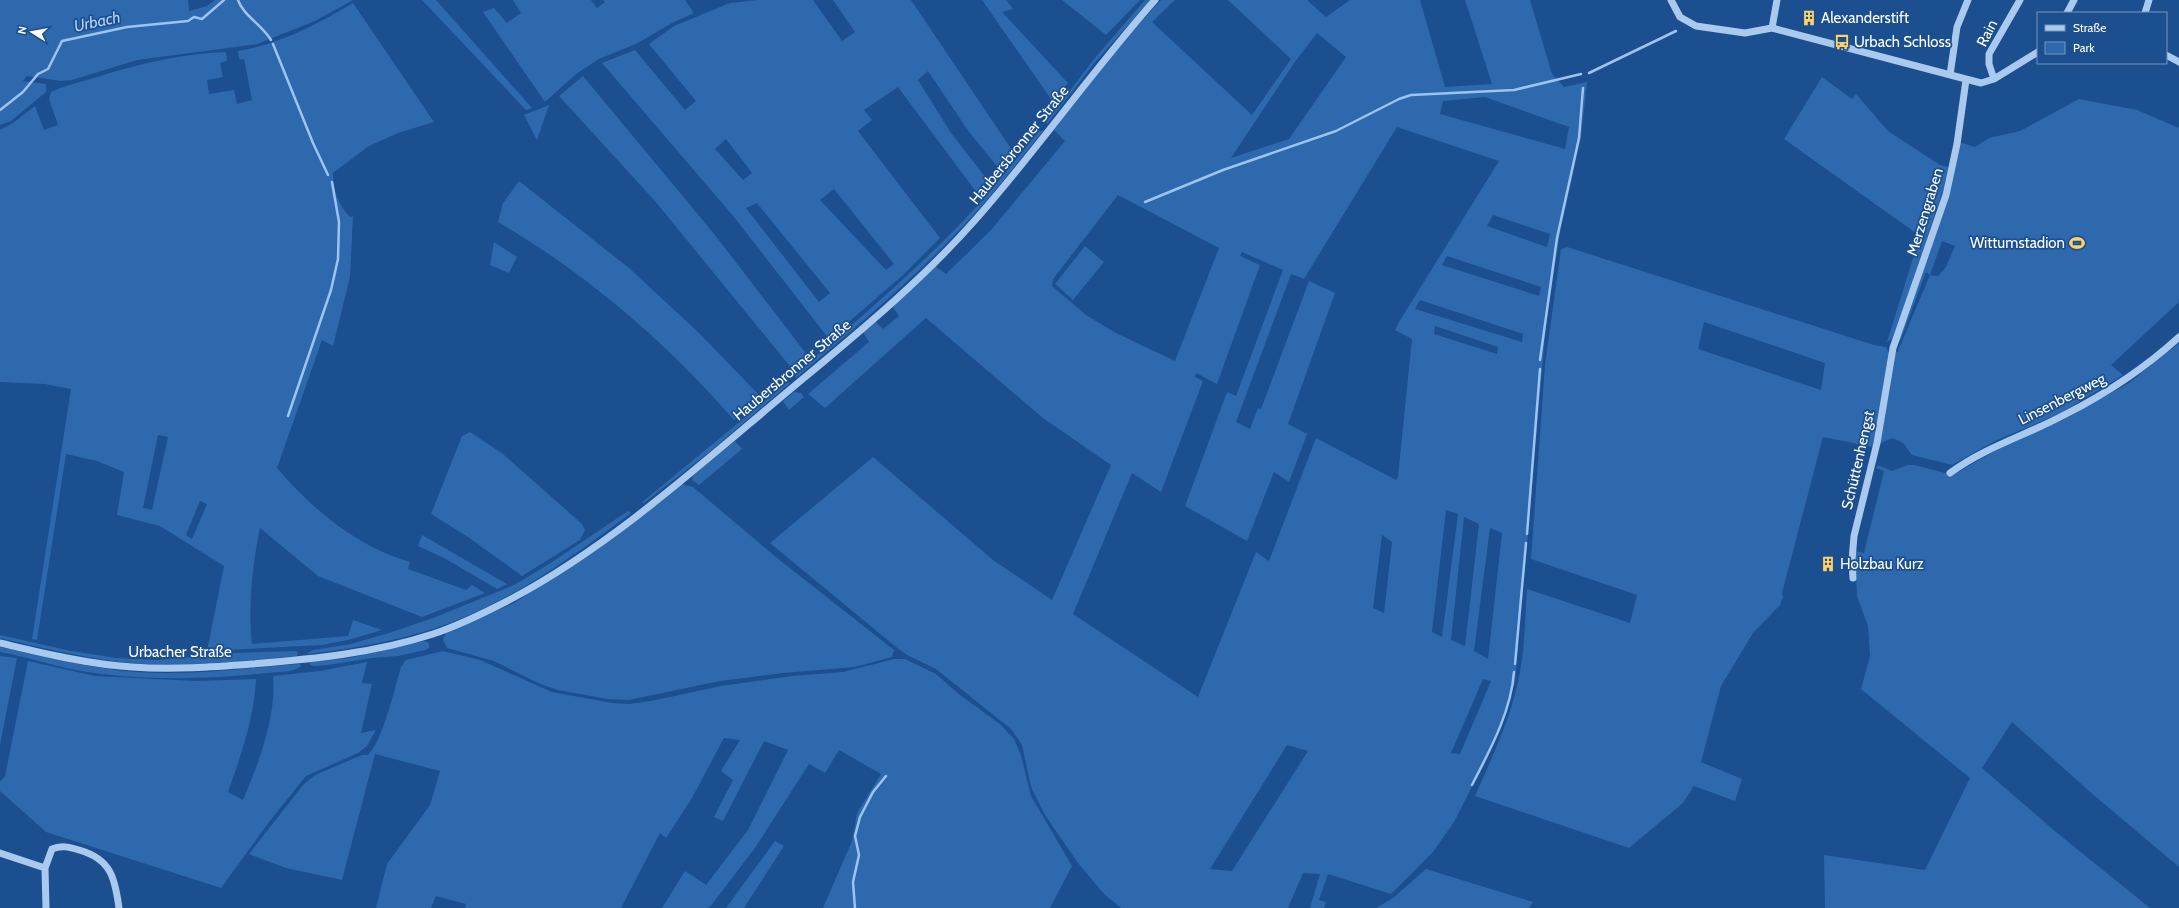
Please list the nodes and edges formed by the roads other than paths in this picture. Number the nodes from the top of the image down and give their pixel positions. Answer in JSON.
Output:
{"nodes":[{"id":1,"x":1155,"y":0,"type":"edge"},
{"id":2,"x":1671,"y":0,"type":"edge"},
{"id":3,"x":1777,"y":0,"type":"edge"},
{"id":4,"x":1968,"y":0,"type":"edge"},
{"id":5,"x":2020,"y":0,"type":"edge"},
{"id":6,"x":2074,"y":0,"type":"edge"},
{"id":7,"x":2149,"y":0,"type":"edge"},
{"id":8,"x":2068,"y":12,"type":"edge"},
{"id":9,"x":2145,"y":12,"type":"edge"},
{"id":10,"x":1772,"y":28,"type":"junction"},
{"id":11,"x":2037,"y":53,"type":"edge"},
{"id":12,"x":2167,"y":56,"type":"edge"},
{"id":13,"x":2179,"y":62,"type":"edge"},
{"id":14,"x":1950,"y":75,"type":"junction"},
{"id":15,"x":1994,"y":79,"type":"junction"},
{"id":16,"x":1966,"y":80,"type":"junction"},
{"id":17,"x":2179,"y":337,"type":"edge"},
{"id":18,"x":1893,"y":348,"type":"joint"},
{"id":19,"x":1950,"y":473,"type":"dead end"},
{"id":20,"x":1853,"y":578,"type":"dead end"},
{"id":21,"x":0,"y":643,"type":"edge"},
{"id":22,"x":362,"y":651,"type":"joint"},
{"id":23,"x":0,"y":853,"type":"edge"},
{"id":24,"x":45,"y":868,"type":"junction"},
{"id":25,"x":46,"y":908,"type":"edge"},
{"id":26,"x":119,"y":908,"type":"edge"}],
"edges":[{"from":1,"to":22,"type":"street","name":"Haubersbronner Straße"},
{"from":2,"to":10,"type":"street"},
{"from":3,"to":10,"type":"street"},
{"from":4,"to":14,"type":"street"},
{"from":5,"to":15,"type":"street","name":"Rain"},
{"from":6,"to":8,"type":"street"},
{"from":7,"to":9,"type":"street"},
{"from":10,"to":14,"type":"street"},
{"from":11,"to":15,"type":"street"},
{"from":12,"to":13,"type":"street"},
{"from":14,"to":16,"type":"street"},
{"from":15,"to":16,"type":"street"},
{"from":16,"to":18,"type":"street","name":"Merzengraben"},
{"from":17,"to":19,"type":"street","name":"Linsenbergweg"},
{"from":18,"to":20,"type":"street","name":"Schüttenhengst"},
{"from":21,"to":22,"type":"street","name":"Urbacher Straße"},
{"from":23,"to":24,"type":"street"},
{"from":24,"to":25,"type":"street"},
{"from":24,"to":26,"type":"street"}]}
